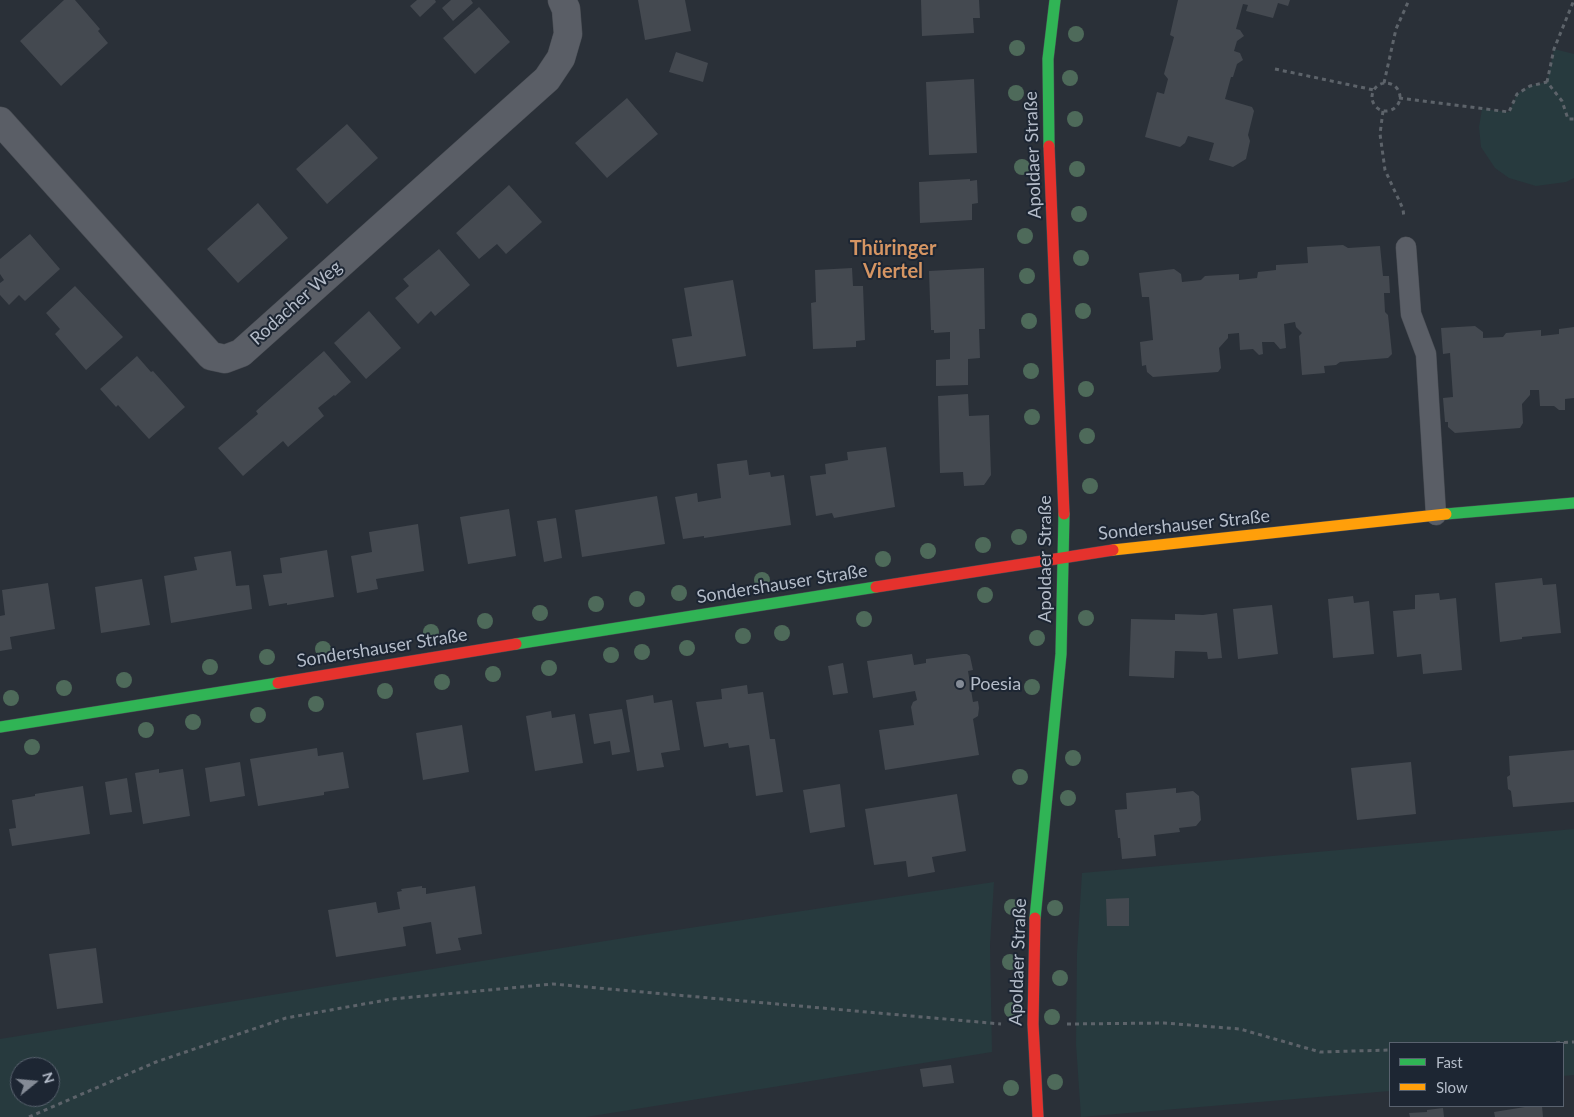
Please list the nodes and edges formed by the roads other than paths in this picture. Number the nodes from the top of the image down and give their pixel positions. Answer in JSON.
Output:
{"nodes":[{"id":1,"x":562,"y":0,"type":"edge"},
{"id":2,"x":1055,"y":0,"type":"edge"},
{"id":3,"x":0,"y":121,"type":"edge"},
{"id":4,"x":1406,"y":247,"type":"road end"},
{"id":5,"x":1574,"y":503,"type":"edge"},
{"id":6,"x":1436,"y":515,"type":"junction"},
{"id":7,"x":1064,"y":557,"type":"junction"},
{"id":8,"x":0,"y":727,"type":"edge"},
{"id":9,"x":1038,"y":1117,"type":"edge"}],
"edges":[{"from":1,"to":3,"type":"street","name":"Rodacher Weg"},
{"from":2,"to":7,"type":"street","name":"Apoldaer Straße"},
{"from":4,"to":6,"type":"lane"},
{"from":5,"to":6,"type":"street","name":"Sondershauser Straße"},
{"from":6,"to":7,"type":"street","name":"Sondershauser Straße"},
{"from":7,"to":8,"type":"street","name":"Sondershauser Straße"},
{"from":7,"to":9,"type":"street","name":"Apoldaer Straße"}]}
